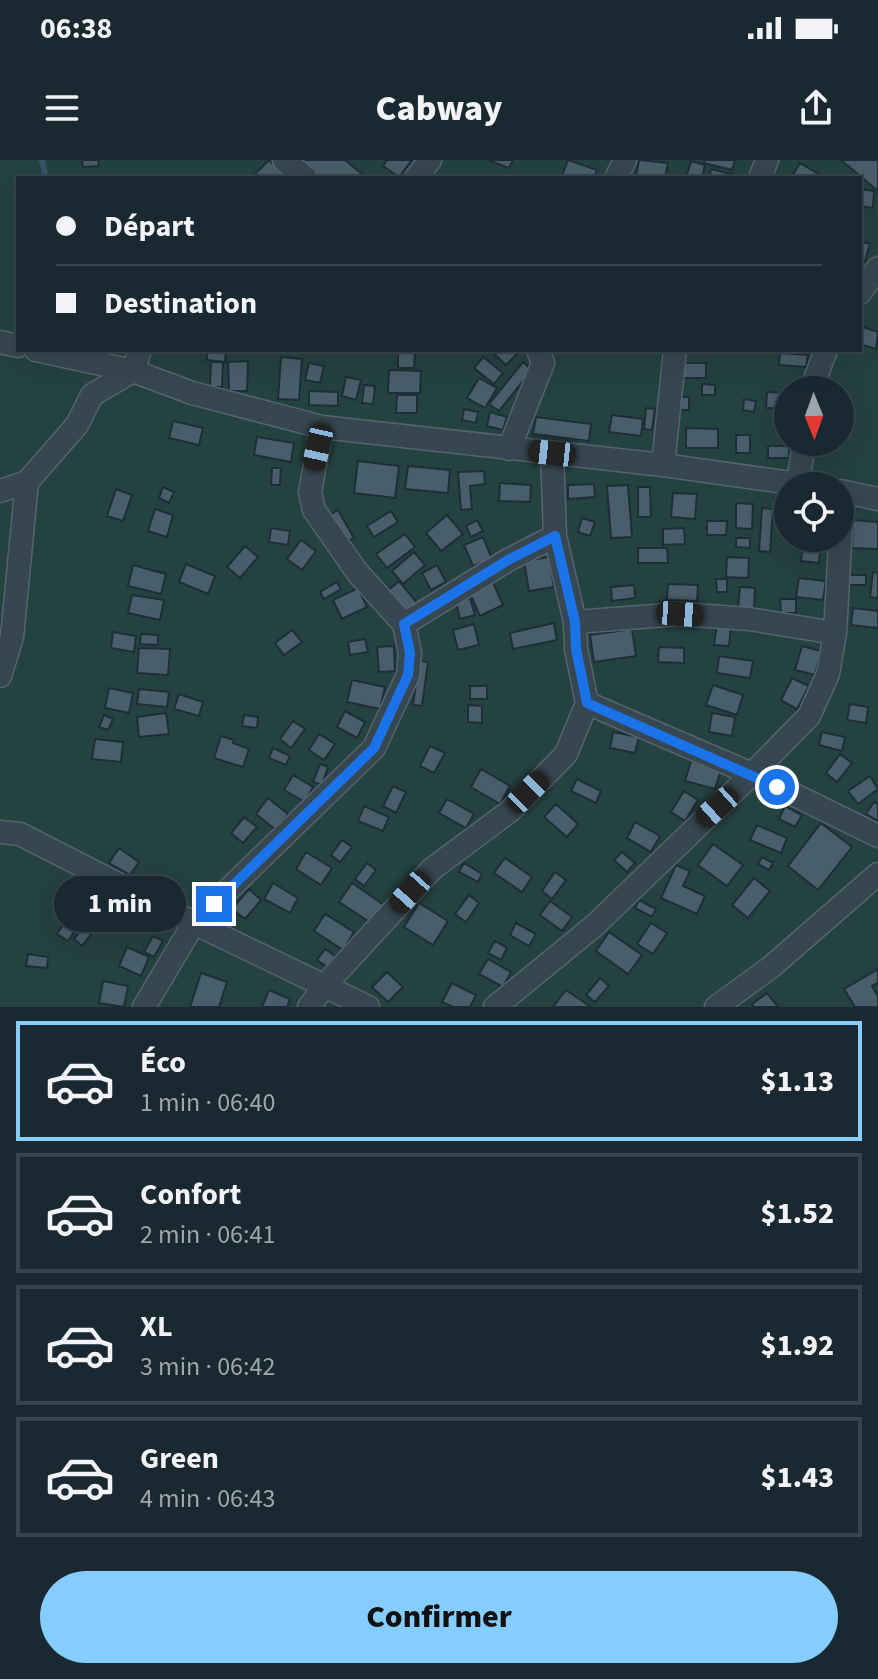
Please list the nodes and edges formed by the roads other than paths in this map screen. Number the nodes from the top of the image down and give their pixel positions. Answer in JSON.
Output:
{"nodes":[{"id":1,"x":284,"y":160,"type":"edge"},
{"id":2,"x":430,"y":160,"type":"edge"},
{"id":3,"x":304,"y":176,"type":"edge"},
{"id":4,"x":418,"y":176,"type":"edge"},
{"id":5,"x":878,"y":268,"type":"edge"},
{"id":6,"x":862,"y":290,"type":"edge"},
{"id":7,"x":56,"y":352,"type":"edge"},
{"id":8,"x":539,"y":352,"type":"edge"},
{"id":9,"x":675,"y":352,"type":"edge"},
{"id":10,"x":825,"y":352,"type":"edge"},
{"id":11,"x":136,"y":360,"type":"edge"},
{"id":12,"x":816,"y":376,"type":"edge"},
{"id":13,"x":322,"y":427,"type":"junction"},
{"id":14,"x":509,"y":449,"type":"junction"},
{"id":15,"x":552,"y":453,"type":"junction"},
{"id":16,"x":663,"y":465,"type":"junction"},
{"id":17,"x":774,"y":481,"type":"edge"},
{"id":18,"x":27,"y":482,"type":"junction"},
{"id":19,"x":0,"y":491,"type":"edge"},
{"id":20,"x":854,"y":494,"type":"edge"},
{"id":21,"x":878,"y":499,"type":"edge"},
{"id":22,"x":555,"y":536,"type":"junction"},
{"id":23,"x":838,"y":552,"type":"edge"},
{"id":24,"x":575,"y":622,"type":"junction"},
{"id":25,"x":404,"y":624,"type":"junction"},
{"id":26,"x":835,"y":633,"type":"junction"},
{"id":27,"x":0,"y":676,"type":"edge"},
{"id":28,"x":587,"y":703,"type":"junction"},
{"id":29,"x":752,"y":774,"type":"junction"},
{"id":30,"x":0,"y":832,"type":"edge"},
{"id":31,"x":878,"y":836,"type":"edge"},
{"id":32,"x":878,"y":874,"type":"edge"},
{"id":33,"x":194,"y":923,"type":"junction"},
{"id":34,"x":325,"y":985,"type":"junction"},
{"id":35,"x":144,"y":1007,"type":"edge"},
{"id":36,"x":309,"y":1007,"type":"edge"},
{"id":37,"x":368,"y":1007,"type":"edge"},
{"id":38,"x":495,"y":1007,"type":"edge"},
{"id":39,"x":716,"y":1007,"type":"edge"}],
"edges":[{"from":1,"to":3,"type":"street"},
{"from":2,"to":4,"type":"street"},
{"from":5,"to":6,"type":"street"},
{"from":7,"to":11,"type":"street"},
{"from":8,"to":14,"type":"street"},
{"from":9,"to":16,"type":"street"},
{"from":10,"to":12,"type":"street"},
{"from":11,"to":13,"type":"street"},
{"from":11,"to":18,"type":"street"},
{"from":13,"to":14,"type":"street"},
{"from":13,"to":25,"type":"street"},
{"from":14,"to":15,"type":"street"},
{"from":15,"to":16,"type":"street"},
{"from":15,"to":22,"type":"street"},
{"from":16,"to":17,"type":"street"},
{"from":18,"to":19,"type":"street"},
{"from":18,"to":27,"type":"street"},
{"from":20,"to":21,"type":"street"},
{"from":22,"to":24,"type":"street"},
{"from":22,"to":25,"type":"street"},
{"from":23,"to":26,"type":"street"},
{"from":24,"to":26,"type":"street"},
{"from":24,"to":28,"type":"street"},
{"from":25,"to":33,"type":"street"},
{"from":26,"to":29,"type":"street"},
{"from":28,"to":29,"type":"street"},
{"from":28,"to":34,"type":"street"},
{"from":29,"to":31,"type":"street"},
{"from":29,"to":38,"type":"street"},
{"from":30,"to":33,"type":"street"},
{"from":32,"to":39,"type":"street"},
{"from":33,"to":34,"type":"street"},
{"from":33,"to":35,"type":"street"},
{"from":34,"to":36,"type":"street"},
{"from":34,"to":37,"type":"street"}]}
